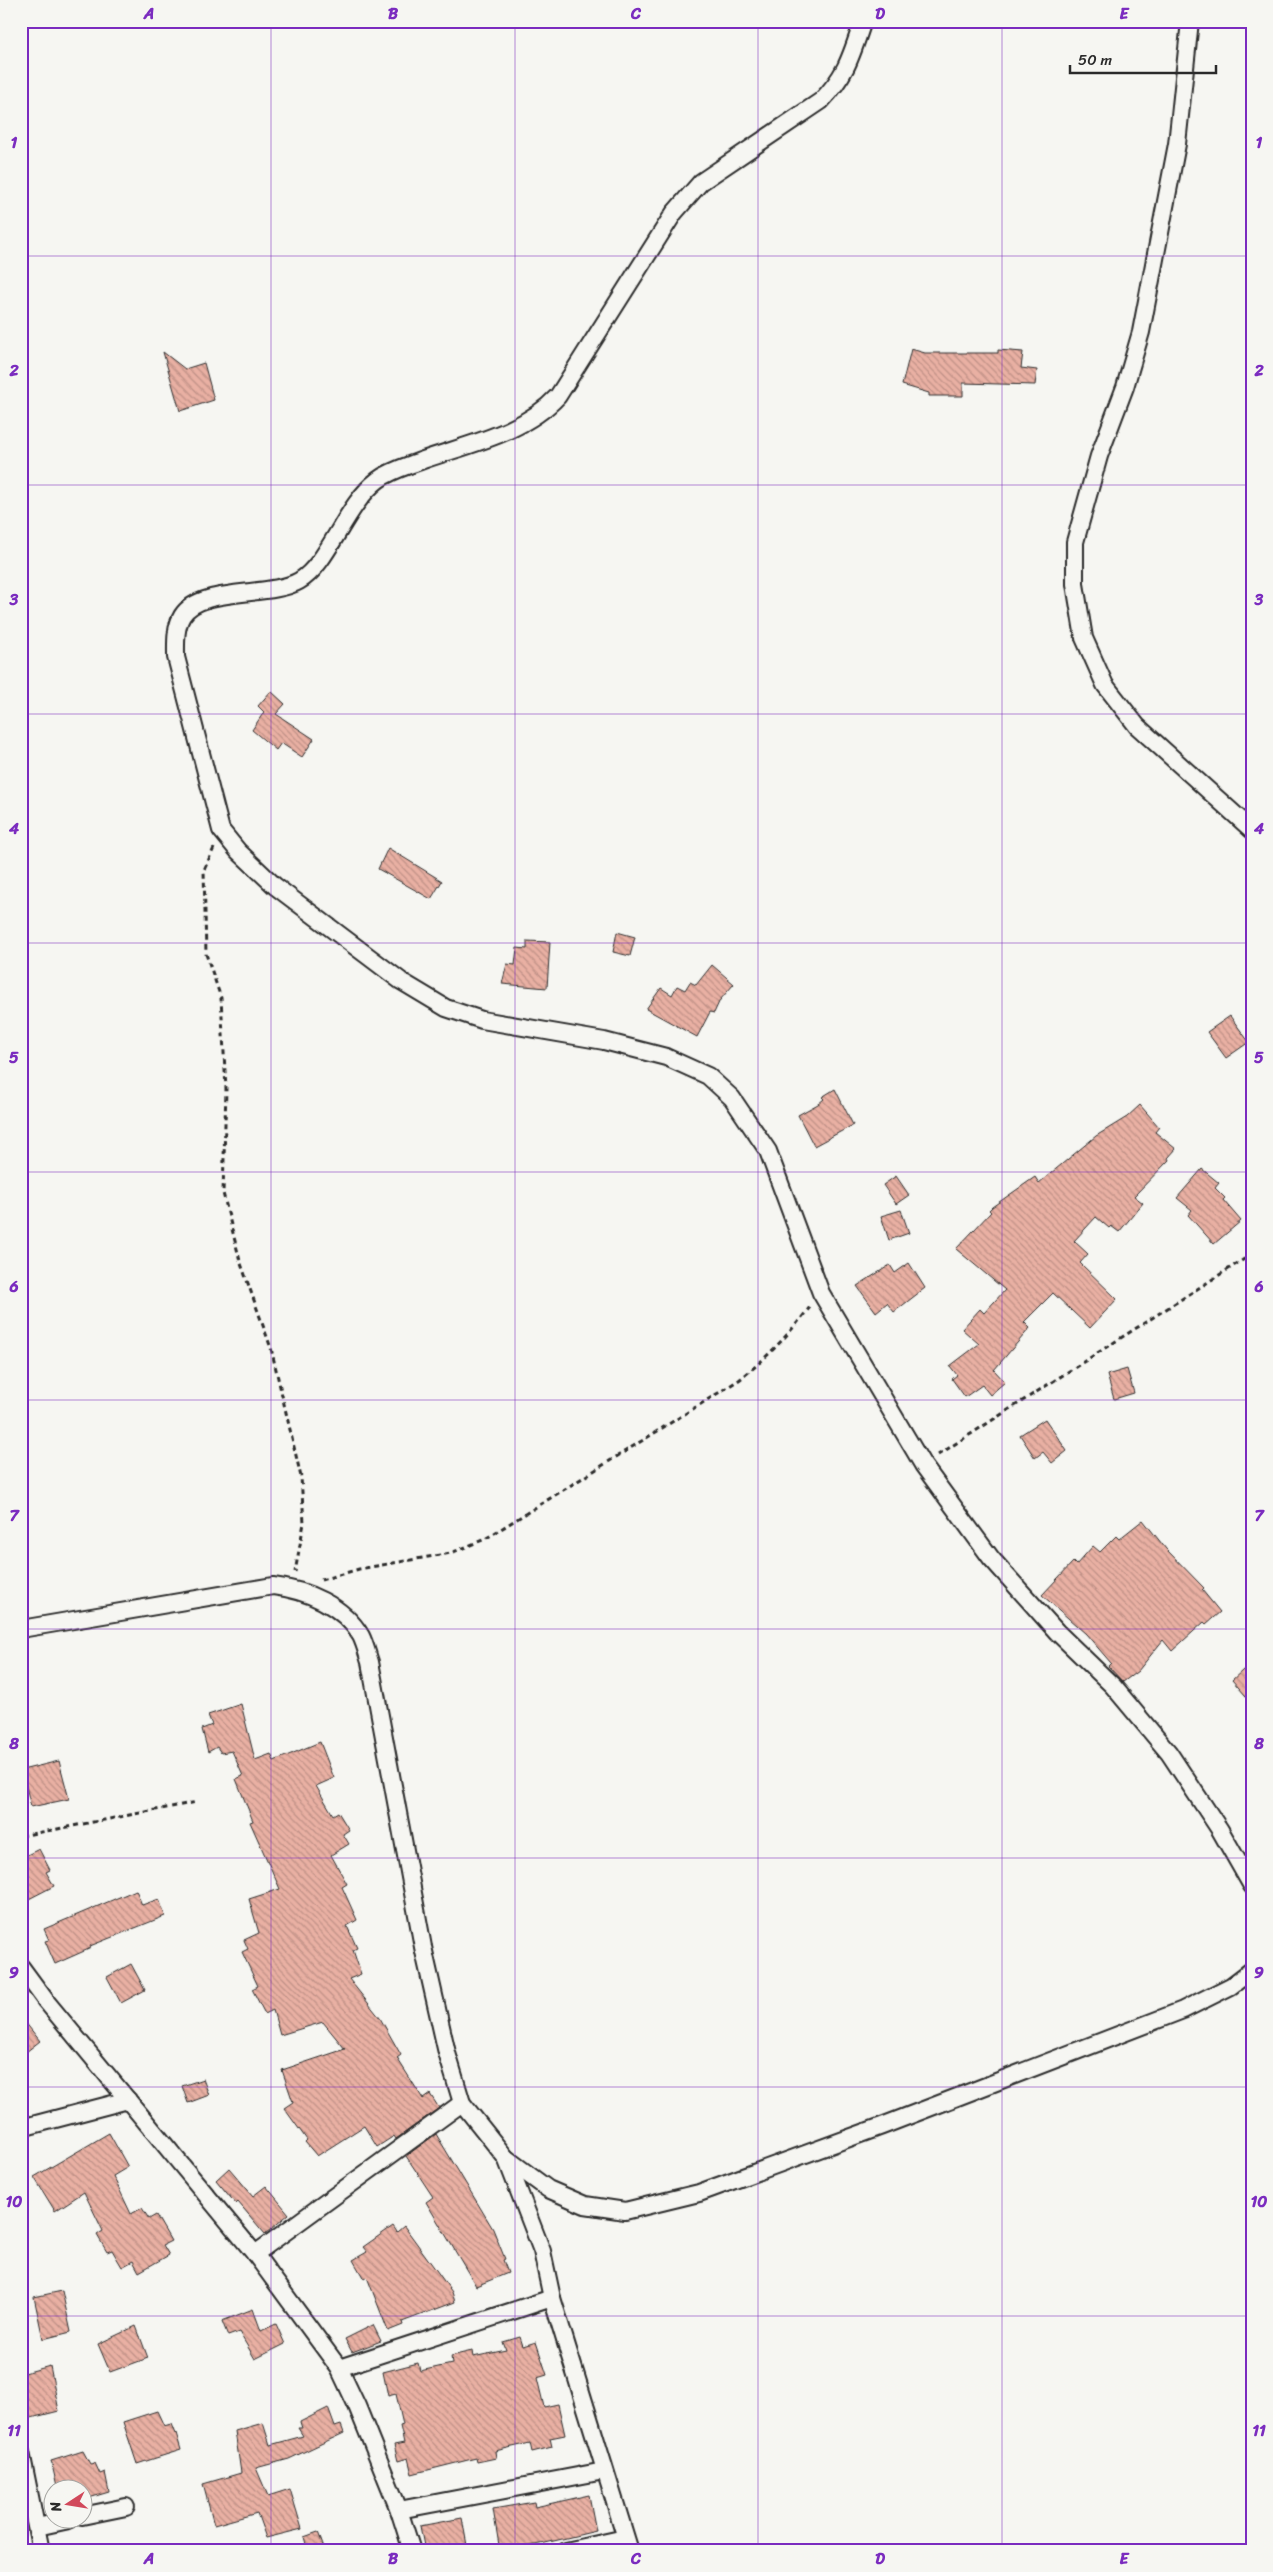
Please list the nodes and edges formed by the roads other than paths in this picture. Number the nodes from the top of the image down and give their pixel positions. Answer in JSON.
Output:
{"nodes":[{"id":1,"x":863,"y":21,"type":"edge"},
{"id":2,"x":1190,"y":21,"type":"edge"},
{"id":3,"x":1252,"y":830,"type":"edge"},
{"id":4,"x":21,"y":1629,"type":"edge"},
{"id":5,"x":1252,"y":1886,"type":"edge"},
{"id":6,"x":21,"y":1967,"type":"edge"},
{"id":7,"x":1252,"y":1970,"type":"edge"},
{"id":8,"x":128,"y":2100,"type":"junction"},
{"id":9,"x":462,"y":2103,"type":"junction"},
{"id":10,"x":21,"y":2128,"type":"edge"},
{"id":11,"x":506,"y":2158,"type":"junction"},
{"id":12,"x":255,"y":2254,"type":"junction"},
{"id":13,"x":552,"y":2298,"type":"junction"},
{"id":14,"x":339,"y":2368,"type":"junction"},
{"id":15,"x":21,"y":2452,"type":"edge"},
{"id":16,"x":604,"y":2471,"type":"junction"},
{"id":17,"x":126,"y":2507,"type":"dead end"},
{"id":18,"x":399,"y":2510,"type":"junction"},
{"id":19,"x":92,"y":2514,"type":"edge"},
{"id":20,"x":42,"y":2526,"type":"edge"},
{"id":21,"x":37,"y":2527,"type":"junction"},
{"id":22,"x":628,"y":2544,"type":"edge"},
{"id":23,"x":409,"y":2548,"type":"edge"},
{"id":24,"x":41,"y":2551,"type":"edge"},
{"id":25,"x":566,"y":2551,"type":"edge"}],
"edges":[{"from":1,"to":5,"type":"street"},
{"from":2,"to":3,"type":"street"},
{"from":4,"to":9,"type":"street"},
{"from":6,"to":8,"type":"street"},
{"from":7,"to":11,"type":"street"},
{"from":8,"to":10,"type":"street"},
{"from":8,"to":12,"type":"street"},
{"from":9,"to":11,"type":"street"},
{"from":9,"to":12,"type":"street"},
{"from":11,"to":13,"type":"street"},
{"from":12,"to":14,"type":"street"},
{"from":13,"to":14,"type":"street"},
{"from":13,"to":16,"type":"street"},
{"from":14,"to":18,"type":"street"},
{"from":15,"to":21,"type":"street"},
{"from":16,"to":18,"type":"street"},
{"from":16,"to":22,"type":"street"},
{"from":17,"to":19,"type":"street"},
{"from":18,"to":23,"type":"street"},
{"from":20,"to":21,"type":"street"},
{"from":21,"to":24,"type":"street"},
{"from":22,"to":25,"type":"street"}]}
